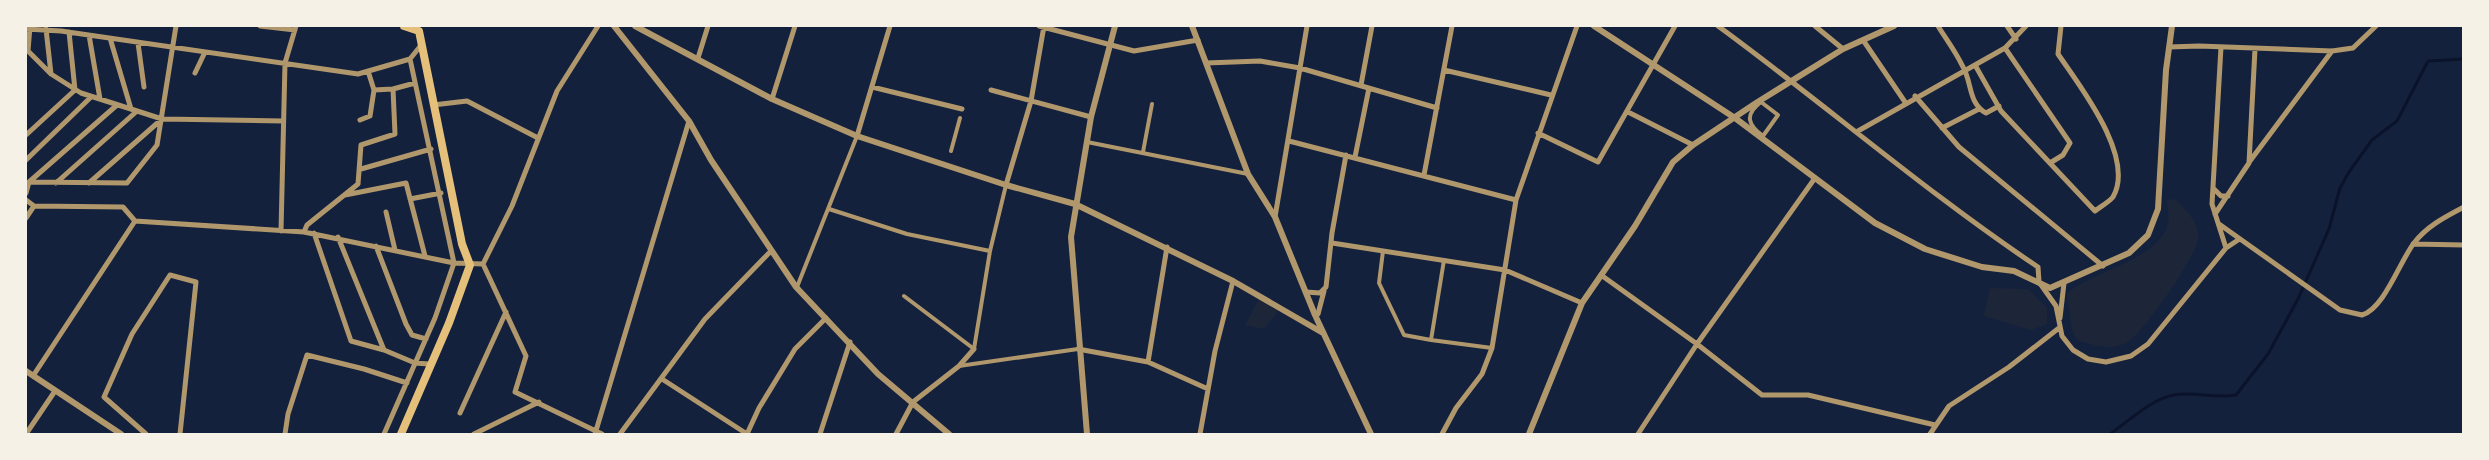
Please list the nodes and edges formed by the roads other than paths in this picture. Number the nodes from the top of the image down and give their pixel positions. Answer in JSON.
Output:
{"nodes":[{"id":1,"x":176,"y":26,"type":"edge"},
{"id":2,"x":260,"y":26,"type":"edge"},
{"id":3,"x":404,"y":26,"type":"edge"},
{"id":4,"x":598,"y":26,"type":"edge"},
{"id":5,"x":614,"y":26,"type":"edge"},
{"id":6,"x":635,"y":26,"type":"edge"},
{"id":7,"x":708,"y":26,"type":"edge"},
{"id":8,"x":795,"y":26,"type":"edge"},
{"id":9,"x":890,"y":26,"type":"edge"},
{"id":10,"x":1042,"y":26,"type":"edge"},
{"id":11,"x":1115,"y":26,"type":"edge"},
{"id":12,"x":1192,"y":26,"type":"edge"},
{"id":13,"x":1307,"y":26,"type":"edge"},
{"id":14,"x":1371,"y":26,"type":"edge"},
{"id":15,"x":1452,"y":26,"type":"edge"},
{"id":16,"x":1577,"y":26,"type":"edge"},
{"id":17,"x":1594,"y":26,"type":"edge"},
{"id":18,"x":1675,"y":26,"type":"edge"},
{"id":19,"x":1718,"y":26,"type":"edge"},
{"id":20,"x":1815,"y":26,"type":"edge"},
{"id":21,"x":1894,"y":26,"type":"edge"},
{"id":22,"x":1938,"y":26,"type":"edge"},
{"id":23,"x":2007,"y":26,"type":"edge"},
{"id":24,"x":2026,"y":26,"type":"edge"},
{"id":25,"x":2061,"y":26,"type":"edge"},
{"id":26,"x":2172,"y":26,"type":"edge"},
{"id":27,"x":2376,"y":26,"type":"edge"},
{"id":28,"x":28,"y":28,"type":"edge"},
{"id":29,"x":62,"y":28,"type":"edge"},
{"id":30,"x":295,"y":28,"type":"edge"},
{"id":31,"x":420,"y":28,"type":"edge"},
{"id":32,"x":46,"y":29,"type":"junction"},
{"id":33,"x":69,"y":32,"type":"junction"},
{"id":34,"x":89,"y":35,"type":"junction"},
{"id":35,"x":110,"y":38,"type":"junction"},
{"id":36,"x":2016,"y":39,"type":"junction"},
{"id":37,"x":1197,"y":40,"type":"junction"},
{"id":38,"x":1863,"y":40,"type":"junction"},
{"id":39,"x":138,"y":42,"type":"junction"},
{"id":40,"x":422,"y":44,"type":"junction"},
{"id":41,"x":1110,"y":46,"type":"junction"},
{"id":42,"x":2169,"y":47,"type":"junction"},
{"id":43,"x":2221,"y":47,"type":"junction"},
{"id":44,"x":172,"y":48,"type":"junction"},
{"id":45,"x":2005,"y":48,"type":"junction"},
{"id":46,"x":1843,"y":49,"type":"junction"},
{"id":47,"x":2255,"y":49,"type":"junction"},
{"id":48,"x":2332,"y":51,"type":"junction"},
{"id":49,"x":205,"y":52,"type":"junction"},
{"id":50,"x":410,"y":58,"type":"junction"},
{"id":51,"x":698,"y":58,"type":"junction"},
{"id":52,"x":285,"y":63,"type":"junction"},
{"id":53,"x":1206,"y":63,"type":"junction"},
{"id":54,"x":1654,"y":63,"type":"junction"},
{"id":55,"x":1975,"y":65,"type":"junction"},
{"id":56,"x":1300,"y":68,"type":"junction"},
{"id":57,"x":1965,"y":69,"type":"junction"},
{"id":58,"x":1444,"y":70,"type":"junction"},
{"id":59,"x":368,"y":71,"type":"junction"},
{"id":60,"x":51,"y":74,"type":"junction"},
{"id":61,"x":195,"y":74,"type":"dead end"},
{"id":62,"x":1793,"y":81,"type":"junction"},
{"id":63,"x":415,"y":83,"type":"junction"},
{"id":64,"x":1361,"y":85,"type":"junction"},
{"id":65,"x":144,"y":87,"type":"dead end"},
{"id":66,"x":872,"y":87,"type":"junction"},
{"id":67,"x":1369,"y":88,"type":"junction"},
{"id":68,"x":393,"y":89,"type":"junction"},
{"id":69,"x":75,"y":90,"type":"junction"},
{"id":70,"x":374,"y":90,"type":"junction"},
{"id":71,"x":991,"y":90,"type":"dead end"},
{"id":72,"x":1551,"y":95,"type":"junction"},
{"id":73,"x":1915,"y":96,"type":"junction"},
{"id":74,"x":91,"y":97,"type":"junction"},
{"id":75,"x":100,"y":99,"type":"junction"},
{"id":76,"x":772,"y":99,"type":"junction"},
{"id":77,"x":1031,"y":101,"type":"junction"},
{"id":78,"x":1905,"y":102,"type":"junction"},
{"id":79,"x":1152,"y":104,"type":"dead end"},
{"id":80,"x":117,"y":105,"type":"junction"},
{"id":81,"x":433,"y":105,"type":"junction"},
{"id":82,"x":1999,"y":106,"type":"junction"},
{"id":83,"x":1437,"y":108,"type":"junction"},
{"id":84,"x":962,"y":109,"type":"dead end"},
{"id":85,"x":1979,"y":109,"type":"junction"},
{"id":86,"x":134,"y":110,"type":"junction"},
{"id":87,"x":1628,"y":112,"type":"junction"},
{"id":88,"x":1091,"y":117,"type":"junction"},
{"id":89,"x":960,"y":118,"type":"dead end"},
{"id":90,"x":1735,"y":118,"type":"junction"},
{"id":91,"x":162,"y":119,"type":"junction"},
{"id":92,"x":360,"y":120,"type":"dead end"},
{"id":93,"x":284,"y":121,"type":"junction"},
{"id":94,"x":689,"y":121,"type":"junction"},
{"id":95,"x":1770,"y":126,"type":"joint"},
{"id":96,"x":1942,"y":128,"type":"junction"},
{"id":97,"x":1858,"y":130,"type":"junction"},
{"id":98,"x":1538,"y":133,"type":"junction"},
{"id":99,"x":26,"y":135,"type":"edge"},
{"id":100,"x":856,"y":136,"type":"junction"},
{"id":101,"x":538,"y":138,"type":"junction"},
{"id":102,"x":1289,"y":141,"type":"junction"},
{"id":103,"x":1087,"y":142,"type":"junction"},
{"id":104,"x":1693,"y":146,"type":"junction"},
{"id":105,"x":431,"y":149,"type":"junction"},
{"id":106,"x":951,"y":151,"type":"dead end"},
{"id":107,"x":1143,"y":152,"type":"junction"},
{"id":108,"x":1346,"y":155,"type":"junction"},
{"id":109,"x":1354,"y":157,"type":"junction"},
{"id":110,"x":26,"y":160,"type":"edge"},
{"id":111,"x":2050,"y":163,"type":"junction"},
{"id":112,"x":2249,"y":163,"type":"junction"},
{"id":113,"x":361,"y":169,"type":"junction"},
{"id":114,"x":1248,"y":174,"type":"junction"},
{"id":115,"x":1424,"y":175,"type":"junction"},
{"id":116,"x":1815,"y":178,"type":"junction"},
{"id":117,"x":29,"y":182,"type":"junction"},
{"id":118,"x":56,"y":183,"type":"junction"},
{"id":119,"x":89,"y":183,"type":"junction"},
{"id":120,"x":1006,"y":185,"type":"junction"},
{"id":121,"x":2213,"y":188,"type":"junction"},
{"id":122,"x":26,"y":193,"type":"edge"},
{"id":123,"x":441,"y":193,"type":"junction"},
{"id":124,"x":343,"y":195,"type":"junction"},
{"id":125,"x":2228,"y":196,"type":"junction"},
{"id":126,"x":410,"y":199,"type":"junction"},
{"id":127,"x":26,"y":200,"type":"edge"},
{"id":128,"x":1516,"y":200,"type":"junction"},
{"id":129,"x":1075,"y":204,"type":"junction"},
{"id":130,"x":34,"y":206,"type":"junction"},
{"id":131,"x":2463,"y":207,"type":"edge"},
{"id":132,"x":829,"y":209,"type":"junction"},
{"id":133,"x":386,"y":212,"type":"dead end"},
{"id":134,"x":2215,"y":214,"type":"junction"},
{"id":135,"x":1275,"y":217,"type":"junction"},
{"id":136,"x":26,"y":218,"type":"edge"},
{"id":137,"x":135,"y":221,"type":"junction"},
{"id":138,"x":2219,"y":224,"type":"junction"},
{"id":139,"x":281,"y":231,"type":"junction"},
{"id":140,"x":304,"y":232,"type":"junction"},
{"id":141,"x":314,"y":233,"type":"junction"},
{"id":142,"x":338,"y":237,"type":"junction"},
{"id":143,"x":2238,"y":240,"type":"junction"},
{"id":144,"x":1332,"y":243,"type":"junction"},
{"id":145,"x":2413,"y":244,"type":"junction"},
{"id":146,"x":2463,"y":245,"type":"edge"},
{"id":147,"x":376,"y":246,"type":"junction"},
{"id":148,"x":1167,"y":247,"type":"junction"},
{"id":149,"x":2226,"y":248,"type":"junction"},
{"id":150,"x":395,"y":250,"type":"junction"},
{"id":151,"x":771,"y":251,"type":"junction"},
{"id":152,"x":990,"y":251,"type":"junction"},
{"id":153,"x":1383,"y":251,"type":"junction"},
{"id":154,"x":425,"y":256,"type":"junction"},
{"id":155,"x":1444,"y":260,"type":"junction"},
{"id":156,"x":454,"y":263,"type":"junction"},
{"id":157,"x":483,"y":264,"type":"junction"},
{"id":158,"x":470,"y":265,"type":"junction"},
{"id":159,"x":2103,"y":266,"type":"junction"},
{"id":160,"x":1505,"y":270,"type":"junction"},
{"id":161,"x":1601,"y":275,"type":"junction"},
{"id":162,"x":1233,"y":281,"type":"junction"},
{"id":163,"x":2039,"y":282,"type":"junction"},
{"id":164,"x":2064,"y":283,"type":"junction"},
{"id":165,"x":796,"y":287,"type":"junction"},
{"id":166,"x":1324,"y":291,"type":"junction"},
{"id":167,"x":1305,"y":292,"type":"junction"},
{"id":168,"x":904,"y":296,"type":"dead end"},
{"id":169,"x":1582,"y":303,"type":"junction"},
{"id":170,"x":506,"y":312,"type":"junction"},
{"id":171,"x":1296,"y":315,"type":"junction"},
{"id":172,"x":1315,"y":315,"type":"junction"},
{"id":173,"x":826,"y":318,"type":"junction"},
{"id":174,"x":2059,"y":328,"type":"junction"},
{"id":175,"x":1323,"y":333,"type":"junction"},
{"id":176,"x":426,"y":339,"type":"junction"},
{"id":177,"x":1431,"y":340,"type":"junction"},
{"id":178,"x":850,"y":342,"type":"junction"},
{"id":179,"x":1697,"y":344,"type":"junction"},
{"id":180,"x":1492,"y":348,"type":"junction"},
{"id":181,"x":974,"y":349,"type":"junction"},
{"id":182,"x":1078,"y":349,"type":"junction"},
{"id":183,"x":384,"y":350,"type":"junction"},
{"id":184,"x":1148,"y":362,"type":"junction"},
{"id":185,"x":415,"y":363,"type":"junction"},
{"id":186,"x":429,"y":364,"type":"junction"},
{"id":187,"x":958,"y":366,"type":"junction"},
{"id":188,"x":26,"y":370,"type":"edge"},
{"id":189,"x":33,"y":376,"type":"junction"},
{"id":190,"x":662,"y":379,"type":"junction"},
{"id":191,"x":406,"y":383,"type":"junction"},
{"id":192,"x":1208,"y":389,"type":"junction"},
{"id":193,"x":56,"y":391,"type":"junction"},
{"id":194,"x":539,"y":402,"type":"junction"},
{"id":195,"x":913,"y":402,"type":"junction"},
{"id":196,"x":460,"y":413,"type":"dead end"},
{"id":197,"x":1935,"y":425,"type":"junction"},
{"id":198,"x":491,"y":427,"type":"junction"},
{"id":199,"x":598,"y":433,"type":"edge"},
{"id":200,"x":747,"y":434,"type":"edge"},
{"id":201,"x":26,"y":435,"type":"edge"},
{"id":202,"x":121,"y":435,"type":"edge"},
{"id":203,"x":146,"y":435,"type":"edge"},
{"id":204,"x":180,"y":435,"type":"edge"},
{"id":205,"x":285,"y":435,"type":"edge"},
{"id":206,"x":384,"y":435,"type":"edge"},
{"id":207,"x":401,"y":435,"type":"edge"},
{"id":208,"x":474,"y":435,"type":"edge"},
{"id":209,"x":494,"y":435,"type":"edge"},
{"id":210,"x":620,"y":435,"type":"edge"},
{"id":211,"x":820,"y":435,"type":"edge"},
{"id":212,"x":896,"y":435,"type":"edge"},
{"id":213,"x":950,"y":435,"type":"edge"},
{"id":214,"x":1087,"y":435,"type":"edge"},
{"id":215,"x":1200,"y":435,"type":"edge"},
{"id":216,"x":1371,"y":435,"type":"edge"},
{"id":217,"x":1442,"y":435,"type":"edge"},
{"id":218,"x":1529,"y":435,"type":"edge"},
{"id":219,"x":1638,"y":435,"type":"edge"},
{"id":220,"x":1930,"y":435,"type":"edge"}],
"edges":[{"from":1,"to":44,"type":"street"},
{"from":2,"to":30,"type":"street"},
{"from":3,"to":31,"type":"main road"},
{"from":4,"to":101,"type":"street"},
{"from":5,"to":94,"type":"street"},
{"from":6,"to":51,"type":"street"},
{"from":7,"to":51,"type":"street"},
{"from":8,"to":76,"type":"street"},
{"from":9,"to":66,"type":"street"},
{"from":10,"to":41,"type":"street"},
{"from":10,"to":77,"type":"street"},
{"from":11,"to":41,"type":"street"},
{"from":12,"to":37,"type":"street"},
{"from":13,"to":56,"type":"street"},
{"from":14,"to":64,"type":"street"},
{"from":15,"to":58,"type":"street"},
{"from":16,"to":72,"type":"street"},
{"from":17,"to":54,"type":"street"},
{"from":18,"to":54,"type":"street"},
{"from":19,"to":62,"type":"street"},
{"from":20,"to":46,"type":"street"},
{"from":21,"to":38,"type":"street"},
{"from":22,"to":57,"type":"street"},
{"from":23,"to":36,"type":"street"},
{"from":24,"to":36,"type":"street"},
{"from":25,"to":111,"type":"street"},
{"from":26,"to":42,"type":"street"},
{"from":27,"to":48,"type":"street"},
{"from":28,"to":32,"type":"street"},
{"from":28,"to":60,"type":"street"},
{"from":29,"to":32,"type":"street"},
{"from":29,"to":33,"type":"street"},
{"from":30,"to":52,"type":"street"},
{"from":31,"to":40,"type":"main road"},
{"from":32,"to":60,"type":"street"},
{"from":33,"to":34,"type":"street"},
{"from":33,"to":69,"type":"street"},
{"from":34,"to":35,"type":"street"},
{"from":34,"to":75,"type":"street"},
{"from":35,"to":39,"type":"street"},
{"from":35,"to":86,"type":"street"},
{"from":36,"to":45,"type":"street"},
{"from":37,"to":41,"type":"street"},
{"from":37,"to":53,"type":"street"},
{"from":38,"to":46,"type":"street"},
{"from":38,"to":78,"type":"street"},
{"from":39,"to":44,"type":"street"},
{"from":39,"to":65,"type":"street"},
{"from":40,"to":50,"type":"street"},
{"from":40,"to":81,"type":"main road"},
{"from":41,"to":88,"type":"street"},
{"from":42,"to":43,"type":"street"},
{"from":42,"to":159,"type":"street"},
{"from":43,"to":47,"type":"street"},
{"from":43,"to":121,"type":"street"},
{"from":44,"to":49,"type":"street"},
{"from":44,"to":91,"type":"street"},
{"from":45,"to":55,"type":"street"},
{"from":45,"to":111,"type":"street"},
{"from":46,"to":62,"type":"street"},
{"from":47,"to":48,"type":"street"},
{"from":47,"to":112,"type":"street"},
{"from":48,"to":112,"type":"street"},
{"from":49,"to":52,"type":"street"},
{"from":49,"to":61,"type":"street"},
{"from":50,"to":59,"type":"street"},
{"from":50,"to":63,"type":"street"},
{"from":51,"to":76,"type":"street"},
{"from":52,"to":59,"type":"street"},
{"from":52,"to":93,"type":"street"},
{"from":53,"to":56,"type":"street"},
{"from":53,"to":114,"type":"street"},
{"from":54,"to":87,"type":"street"},
{"from":54,"to":90,"type":"street"},
{"from":55,"to":57,"type":"street"},
{"from":55,"to":82,"type":"street"},
{"from":56,"to":64,"type":"street"},
{"from":56,"to":102,"type":"street"},
{"from":57,"to":73,"type":"street"},
{"from":57,"to":85,"type":"street"},
{"from":58,"to":72,"type":"street"},
{"from":58,"to":83,"type":"street"},
{"from":59,"to":70,"type":"street"},
{"from":60,"to":69,"type":"street"},
{"from":62,"to":90,"type":"street"},
{"from":62,"to":97,"type":"street"},
{"from":63,"to":68,"type":"street"},
{"from":63,"to":105,"type":"street"},
{"from":64,"to":67,"type":"street"},
{"from":66,"to":84,"type":"street"},
{"from":66,"to":100,"type":"street"},
{"from":67,"to":83,"type":"street"},
{"from":67,"to":109,"type":"street"},
{"from":68,"to":70,"type":"street"},
{"from":68,"to":113,"type":"street"},
{"from":69,"to":74,"type":"street"},
{"from":69,"to":99,"type":"street"},
{"from":70,"to":92,"type":"street"},
{"from":71,"to":77,"type":"street"},
{"from":72,"to":98,"type":"street"},
{"from":73,"to":78,"type":"street"},
{"from":73,"to":96,"type":"street"},
{"from":74,"to":75,"type":"street"},
{"from":74,"to":110,"type":"street"},
{"from":75,"to":80,"type":"street"},
{"from":76,"to":100,"type":"street"},
{"from":77,"to":88,"type":"street"},
{"from":77,"to":120,"type":"street"},
{"from":78,"to":97,"type":"street"},
{"from":79,"to":107,"type":"street"},
{"from":80,"to":86,"type":"street"},
{"from":80,"to":117,"type":"street"},
{"from":81,"to":101,"type":"street"},
{"from":81,"to":158,"type":"main road"},
{"from":82,"to":85,"type":"street"},
{"from":82,"to":111,"type":"street"},
{"from":83,"to":115,"type":"street"},
{"from":85,"to":96,"type":"street"},
{"from":86,"to":91,"type":"street"},
{"from":86,"to":118,"type":"street"},
{"from":87,"to":98,"type":"street"},
{"from":87,"to":104,"type":"street"},
{"from":88,"to":103,"type":"street"},
{"from":89,"to":106,"type":"street"},
{"from":90,"to":104,"type":"street"},
{"from":90,"to":116,"type":"street"},
{"from":91,"to":93,"type":"street"},
{"from":91,"to":119,"type":"street"},
{"from":91,"to":119,"type":"street"},
{"from":93,"to":139,"type":"street"},
{"from":94,"to":151,"type":"street"},
{"from":94,"to":199,"type":"street"},
{"from":95,"to":95,"type":"street"},
{"from":96,"to":159,"type":"street"},
{"from":97,"to":163,"type":"street"},
{"from":98,"to":128,"type":"street"},
{"from":100,"to":120,"type":"street"},
{"from":100,"to":132,"type":"street"},
{"from":101,"to":157,"type":"street"},
{"from":102,"to":108,"type":"street"},
{"from":102,"to":135,"type":"street"},
{"from":103,"to":107,"type":"street"},
{"from":103,"to":129,"type":"street"},
{"from":104,"to":161,"type":"street"},
{"from":105,"to":113,"type":"street"},
{"from":105,"to":123,"type":"street"},
{"from":107,"to":114,"type":"street"},
{"from":108,"to":109,"type":"street"},
{"from":108,"to":144,"type":"street"},
{"from":109,"to":115,"type":"street"},
{"from":112,"to":125,"type":"street"},
{"from":113,"to":124,"type":"street"},
{"from":114,"to":135,"type":"street"},
{"from":115,"to":128,"type":"street"},
{"from":116,"to":163,"type":"street"},
{"from":116,"to":179,"type":"street"},
{"from":117,"to":118,"type":"street"},
{"from":117,"to":122,"type":"street"},
{"from":118,"to":119,"type":"street"},
{"from":120,"to":129,"type":"street"},
{"from":120,"to":152,"type":"street"},
{"from":121,"to":125,"type":"street"},
{"from":121,"to":134,"type":"street"},
{"from":123,"to":126,"type":"street"},
{"from":123,"to":156,"type":"street"},
{"from":124,"to":126,"type":"street"},
{"from":124,"to":140,"type":"street"},
{"from":125,"to":134,"type":"street"},
{"from":126,"to":154,"type":"street"},
{"from":127,"to":130,"type":"street"},
{"from":128,"to":160,"type":"street"},
{"from":129,"to":148,"type":"street"},
{"from":129,"to":182,"type":"street"},
{"from":130,"to":136,"type":"street"},
{"from":130,"to":137,"type":"street"},
{"from":131,"to":145,"type":"street"},
{"from":132,"to":152,"type":"street"},
{"from":132,"to":165,"type":"street"},
{"from":133,"to":150,"type":"street"},
{"from":134,"to":138,"type":"street"},
{"from":135,"to":167,"type":"street"},
{"from":137,"to":139,"type":"street"},
{"from":137,"to":189,"type":"street"},
{"from":138,"to":143,"type":"street"},
{"from":138,"to":149,"type":"street"},
{"from":139,"to":140,"type":"street"},
{"from":140,"to":141,"type":"street"},
{"from":141,"to":142,"type":"street"},
{"from":141,"to":183,"type":"street"},
{"from":142,"to":147,"type":"street"},
{"from":142,"to":183,"type":"street"},
{"from":143,"to":145,"type":"street"},
{"from":143,"to":149,"type":"street"},
{"from":144,"to":153,"type":"street"},
{"from":144,"to":166,"type":"street"},
{"from":145,"to":146,"type":"street"},
{"from":147,"to":150,"type":"street"},
{"from":147,"to":176,"type":"street"},
{"from":148,"to":162,"type":"street"},
{"from":148,"to":184,"type":"street"},
{"from":149,"to":174,"type":"street"},
{"from":150,"to":154,"type":"street"},
{"from":151,"to":165,"type":"street"},
{"from":151,"to":190,"type":"street"},
{"from":152,"to":181,"type":"street"},
{"from":153,"to":155,"type":"street"},
{"from":153,"to":177,"type":"street"},
{"from":154,"to":156,"type":"street"},
{"from":155,"to":160,"type":"street"},
{"from":155,"to":177,"type":"street"},
{"from":156,"to":158,"type":"street"},
{"from":156,"to":176,"type":"street"},
{"from":157,"to":158,"type":"street"},
{"from":157,"to":170,"type":"street"},
{"from":158,"to":186,"type":"main road"},
{"from":159,"to":164,"type":"street"},
{"from":160,"to":169,"type":"street"},
{"from":160,"to":180,"type":"street"},
{"from":161,"to":169,"type":"street"},
{"from":161,"to":179,"type":"street"},
{"from":162,"to":171,"type":"street"},
{"from":162,"to":192,"type":"street"},
{"from":163,"to":164,"type":"street"},
{"from":163,"to":174,"type":"street"},
{"from":164,"to":174,"type":"street"},
{"from":165,"to":173,"type":"street"},
{"from":166,"to":167,"type":"street"},
{"from":166,"to":172,"type":"street"},
{"from":167,"to":172,"type":"street"},
{"from":168,"to":181,"type":"street"},
{"from":169,"to":218,"type":"street"},
{"from":170,"to":194,"type":"street"},
{"from":170,"to":196,"type":"street"},
{"from":171,"to":172,"type":"street"},
{"from":171,"to":175,"type":"street"},
{"from":172,"to":175,"type":"street"},
{"from":173,"to":178,"type":"street"},
{"from":173,"to":200,"type":"street"},
{"from":174,"to":197,"type":"street"},
{"from":175,"to":216,"type":"street"},
{"from":176,"to":185,"type":"street"},
{"from":177,"to":180,"type":"street"},
{"from":178,"to":195,"type":"street"},
{"from":178,"to":211,"type":"street"},
{"from":179,"to":197,"type":"street"},
{"from":179,"to":219,"type":"street"},
{"from":180,"to":217,"type":"street"},
{"from":181,"to":187,"type":"street"},
{"from":182,"to":184,"type":"street"},
{"from":182,"to":187,"type":"street"},
{"from":182,"to":214,"type":"street"},
{"from":183,"to":185,"type":"street"},
{"from":184,"to":192,"type":"street"},
{"from":185,"to":186,"type":"street"},
{"from":185,"to":191,"type":"street"},
{"from":186,"to":207,"type":"main road"},
{"from":187,"to":195,"type":"street"},
{"from":188,"to":189,"type":"street"},
{"from":189,"to":193,"type":"street"},
{"from":190,"to":200,"type":"street"},
{"from":190,"to":210,"type":"street"},
{"from":191,"to":205,"type":"street"},
{"from":191,"to":206,"type":"street"},
{"from":192,"to":215,"type":"street"},
{"from":193,"to":201,"type":"street"},
{"from":193,"to":202,"type":"street"},
{"from":194,"to":198,"type":"street"},
{"from":194,"to":199,"type":"street"},
{"from":195,"to":212,"type":"street"},
{"from":195,"to":213,"type":"street"},
{"from":197,"to":220,"type":"street"},
{"from":198,"to":208,"type":"street"},
{"from":198,"to":209,"type":"street"},
{"from":203,"to":204,"type":"street"}]}
